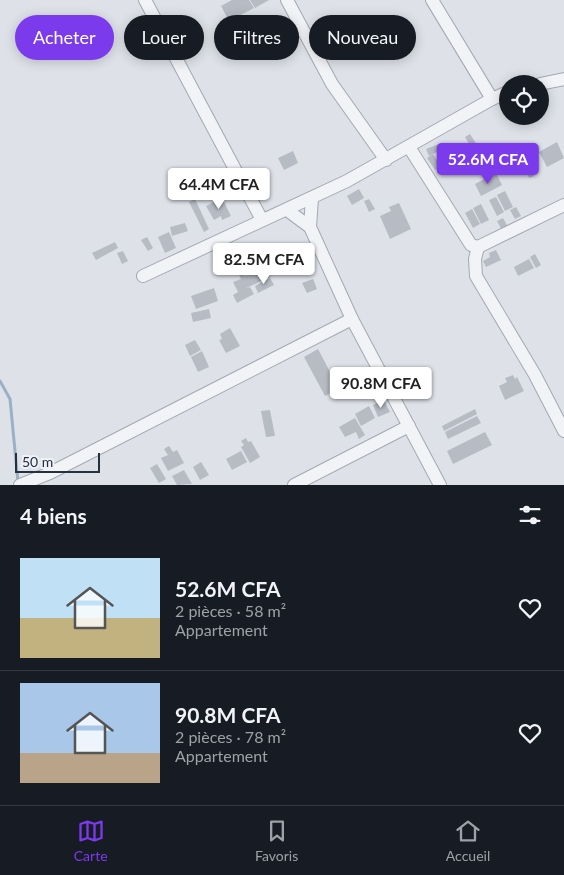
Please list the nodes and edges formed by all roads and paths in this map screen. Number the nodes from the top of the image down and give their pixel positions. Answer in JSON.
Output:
{"nodes":[{"id":1,"x":145,"y":0,"type":"edge"},
{"id":2,"x":288,"y":0,"type":"edge"},
{"id":3,"x":432,"y":0,"type":"edge"},
{"id":4,"x":564,"y":79,"type":"edge"},
{"id":5,"x":549,"y":82,"type":"edge"},
{"id":6,"x":499,"y":96,"type":"edge"},
{"id":7,"x":492,"y":99,"type":"junction"},
{"id":8,"x":409,"y":147,"type":"junction"},
{"id":9,"x":386,"y":160,"type":"junction"},
{"id":10,"x":312,"y":198,"type":"junction"},
{"id":11,"x":564,"y":205,"type":"edge"},
{"id":12,"x":287,"y":210,"type":"junction"},
{"id":13,"x":262,"y":220,"type":"junction"},
{"id":14,"x":310,"y":227,"type":"junction"},
{"id":15,"x":478,"y":247,"type":"junction"},
{"id":16,"x":143,"y":276,"type":"dead end"},
{"id":17,"x":352,"y":319,"type":"junction"},
{"id":18,"x":409,"y":426,"type":"junction"},
{"id":19,"x":564,"y":431,"type":"edge"},
{"id":20,"x":25,"y":483,"type":"edge"},
{"id":21,"x":294,"y":485,"type":"edge"},
{"id":22,"x":440,"y":485,"type":"edge"}],
"edges":[{"from":1,"to":13,"type":"street"},
{"from":2,"to":9,"type":"street"},
{"from":3,"to":7,"type":"street"},
{"from":4,"to":5,"type":"street"},
{"from":6,"to":7,"type":"street"},
{"from":7,"to":8,"type":"street"},
{"from":8,"to":9,"type":"street"},
{"from":8,"to":15,"type":"street"},
{"from":9,"to":10,"type":"street"},
{"from":10,"to":12,"type":"street"},
{"from":10,"to":14,"type":"street"},
{"from":11,"to":15,"type":"street"},
{"from":12,"to":13,"type":"street"},
{"from":12,"to":14,"type":"street"},
{"from":13,"to":16,"type":"street"},
{"from":14,"to":17,"type":"street"},
{"from":15,"to":19,"type":"street"},
{"from":17,"to":18,"type":"street"},
{"from":17,"to":20,"type":"street"},
{"from":18,"to":21,"type":"street"},
{"from":18,"to":22,"type":"street"}]}
